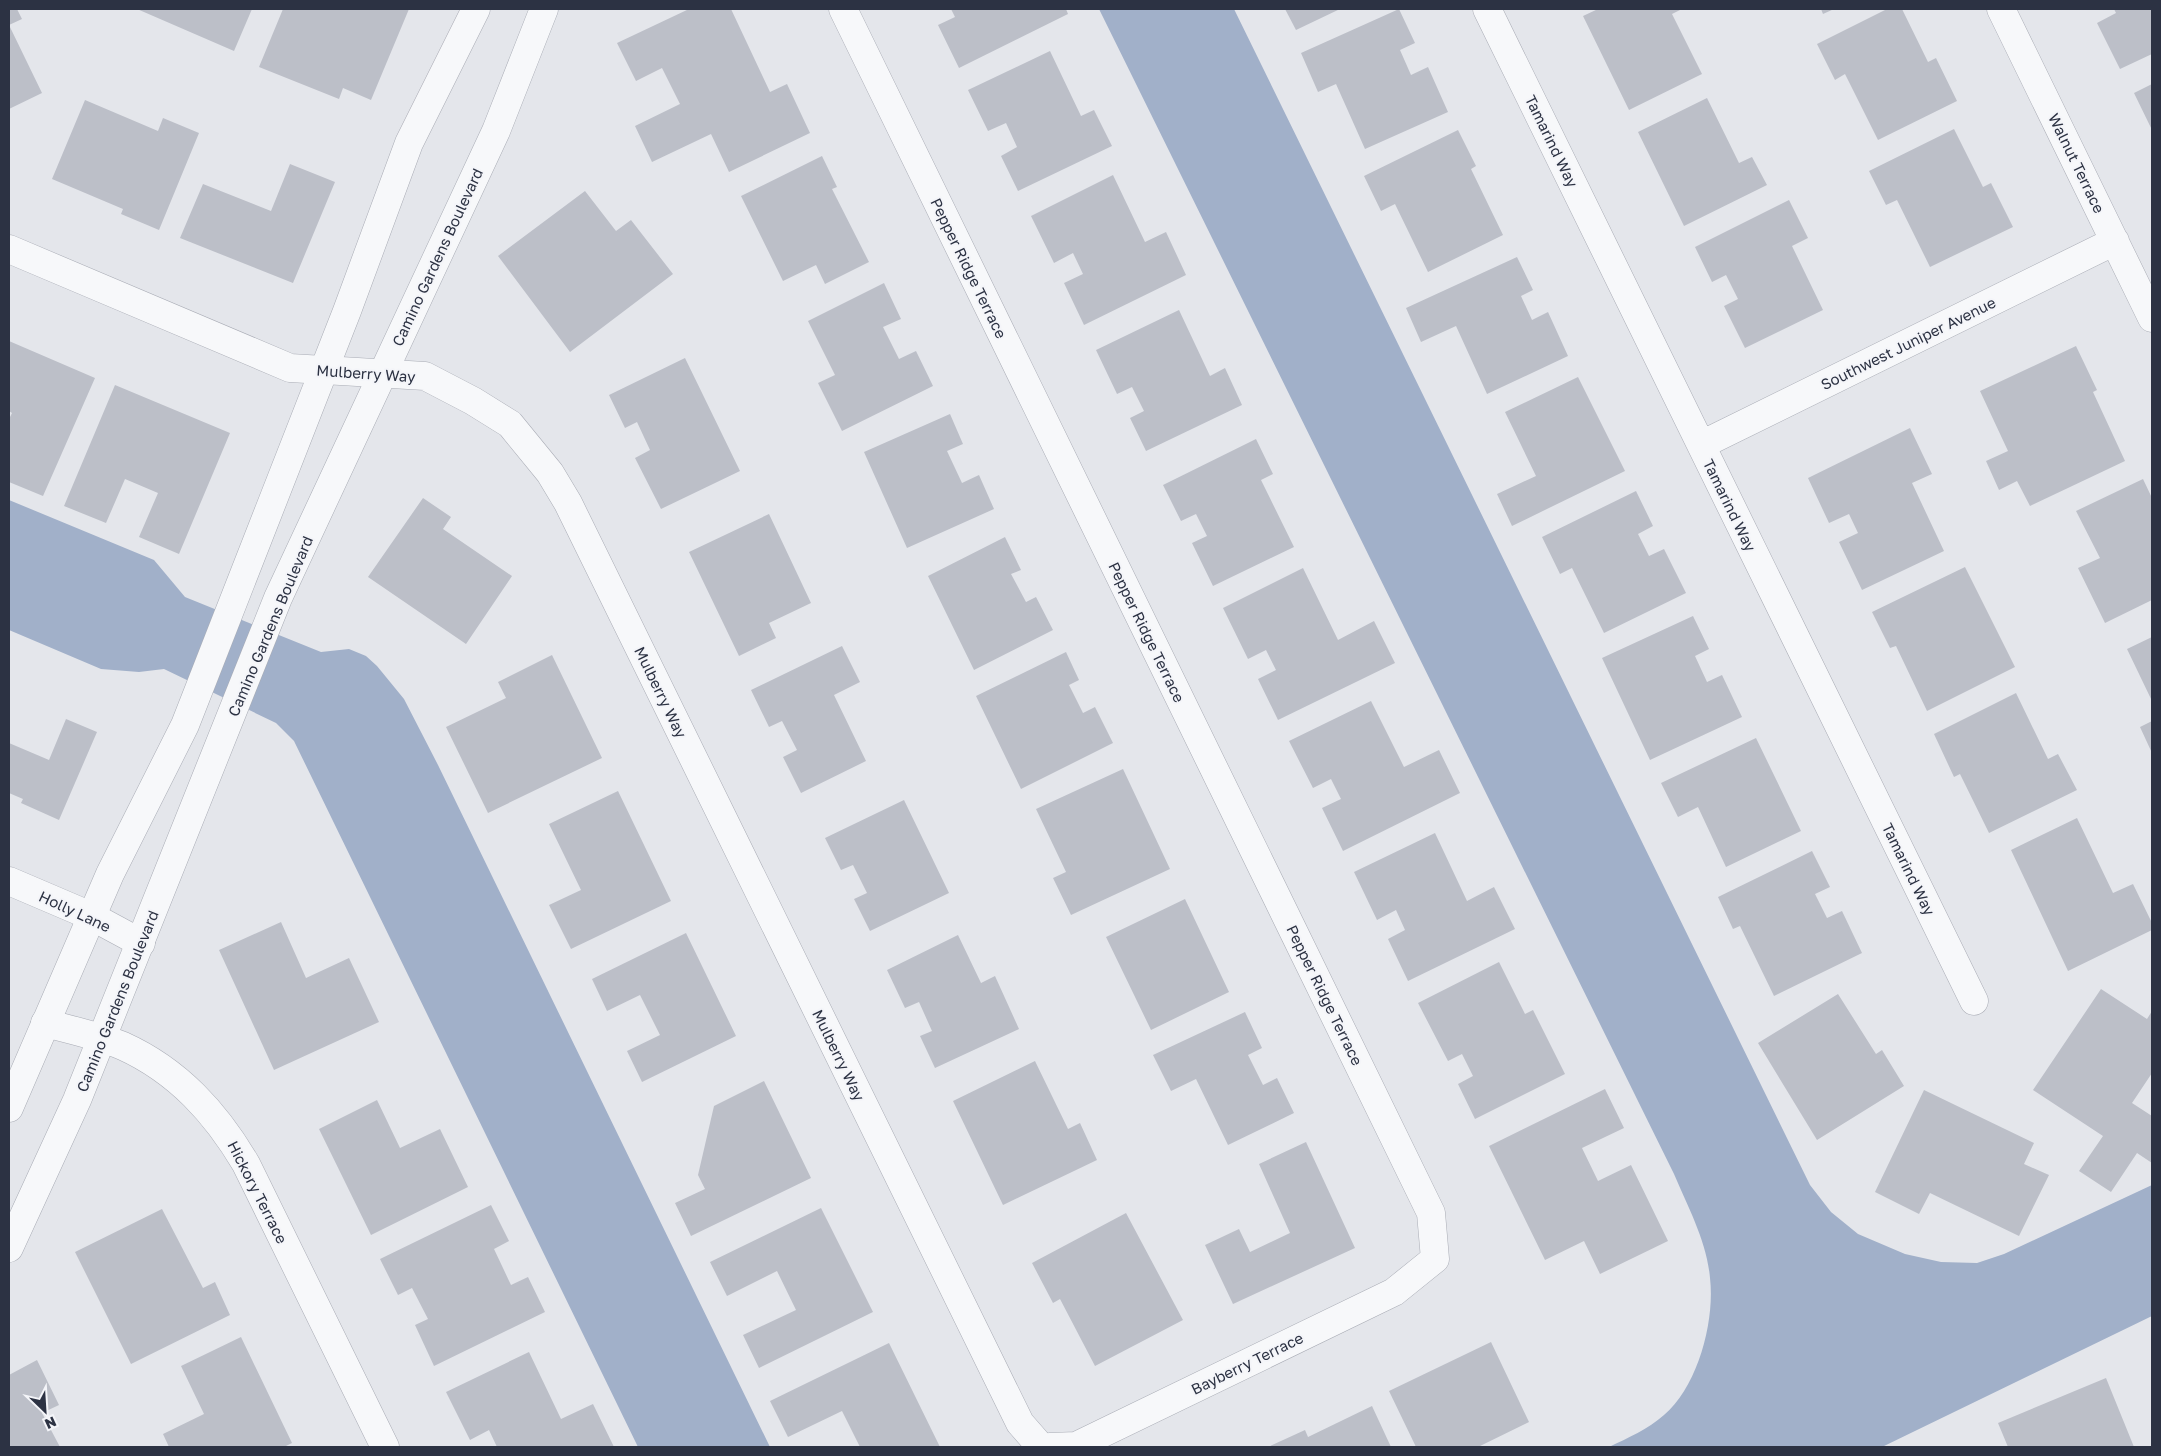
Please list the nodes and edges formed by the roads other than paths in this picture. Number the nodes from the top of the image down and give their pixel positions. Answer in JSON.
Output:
{"nodes":[{"id":1,"x":476,"y":9,"type":"edge"},
{"id":2,"x":544,"y":9,"type":"edge"},
{"id":3,"x":843,"y":9,"type":"edge"},
{"id":4,"x":1487,"y":9,"type":"edge"},
{"id":5,"x":2002,"y":9,"type":"edge"},
{"id":6,"x":2115,"y":241,"type":"junction"},
{"id":7,"x":9,"y":249,"type":"edge"},
{"id":8,"x":2152,"y":318,"type":"edge"},
{"id":9,"x":324,"y":370,"type":"junction"},
{"id":10,"x":383,"y":373,"type":"junction"},
{"id":11,"x":1701,"y":445,"type":"junction"},
{"id":12,"x":9,"y":881,"type":"edge"},
{"id":13,"x":92,"y":916,"type":"junction"},
{"id":14,"x":141,"y":943,"type":"junction"},
{"id":15,"x":1974,"y":1001,"type":"dead end"},
{"id":16,"x":45,"y":1023,"type":"junction"},
{"id":17,"x":101,"y":1040,"type":"junction"},
{"id":18,"x":9,"y":1108,"type":"edge"},
{"id":19,"x":9,"y":1248,"type":"edge"},
{"id":20,"x":1434,"y":1259,"type":"joint"},
{"id":21,"x":385,"y":1447,"type":"edge"},
{"id":22,"x":1041,"y":1447,"type":"edge"},
{"id":23,"x":1050,"y":1447,"type":"edge"}],
"edges":[{"from":1,"to":9,"type":"street"},
{"from":2,"to":10,"type":"street","name":"Camino Gardens Boulevard"},
{"from":3,"to":20,"type":"street","name":"Pepper Ridge Terrace"},
{"from":4,"to":11,"type":"street","name":"Tamarind Way"},
{"from":5,"to":6,"type":"street","name":"Walnut Terrace"},
{"from":6,"to":8,"type":"street","name":"Walnut Terrace"},
{"from":6,"to":11,"type":"street","name":"Southwest Juniper Avenue"},
{"from":7,"to":9,"type":"street","name":"Mulberry Way"},
{"from":9,"to":10,"type":"street","name":"Mulberry Way"},
{"from":9,"to":13,"type":"street"},
{"from":10,"to":14,"type":"street","name":"Camino Gardens Boulevard"},
{"from":10,"to":22,"type":"street","name":"Mulberry Way"},
{"from":11,"to":15,"type":"street","name":"Tamarind Way"},
{"from":12,"to":13,"type":"street","name":"Holly Lane"},
{"from":13,"to":14,"type":"street","name":"Holly Lane"},
{"from":13,"to":16,"type":"street"},
{"from":14,"to":17,"type":"street","name":"Camino Gardens Boulevard"},
{"from":16,"to":17,"type":"street","name":"Hickory Terrace"},
{"from":16,"to":18,"type":"street"},
{"from":17,"to":19,"type":"street","name":"Camino Gardens Boulevard"},
{"from":17,"to":21,"type":"street","name":"Hickory Terrace"},
{"from":20,"to":23,"type":"street","name":"Bayberry Terrace"}]}
